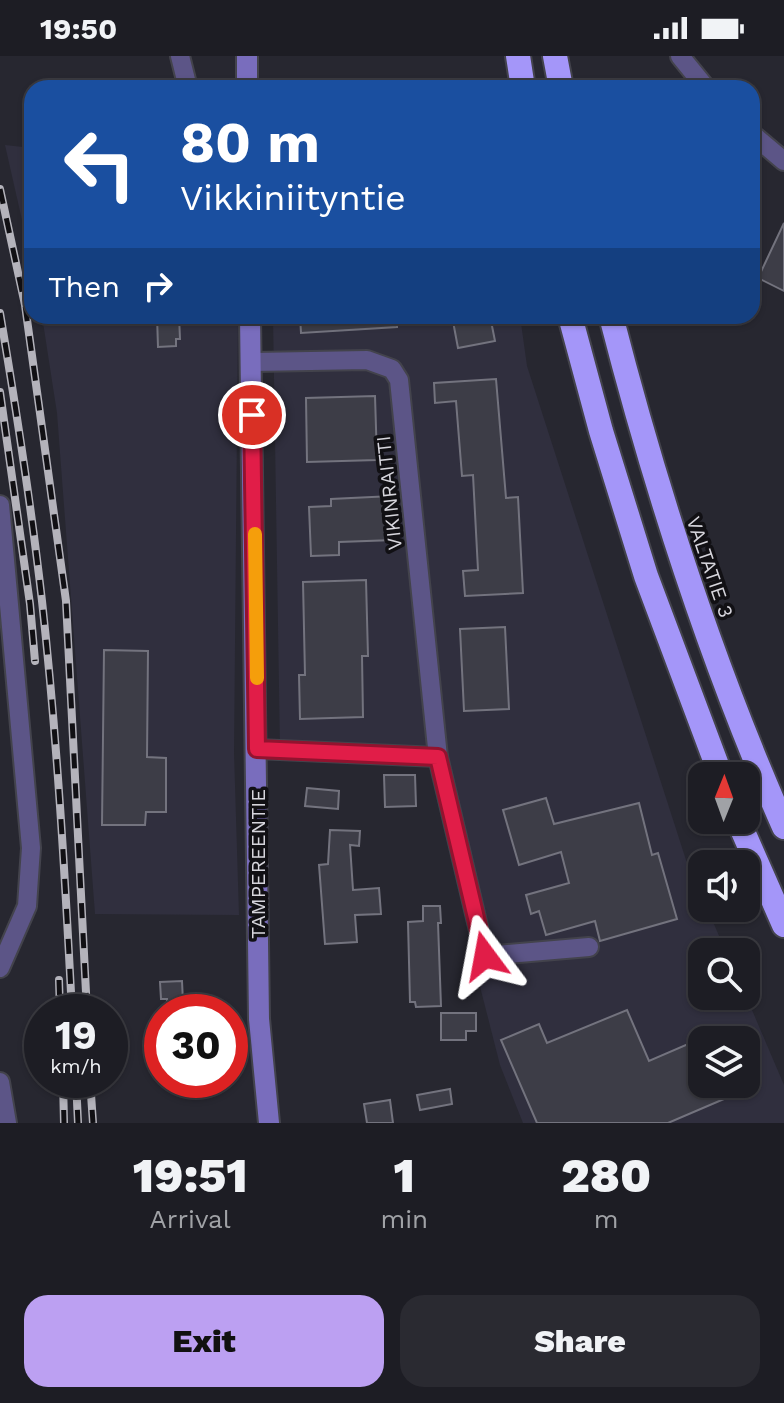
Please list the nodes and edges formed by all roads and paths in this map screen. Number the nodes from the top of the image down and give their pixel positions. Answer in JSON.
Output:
{"nodes":[{"id":1,"x":180,"y":56,"type":"edge"},
{"id":2,"x":247,"y":56,"type":"edge"},
{"id":3,"x":518,"y":56,"type":"edge"},
{"id":4,"x":555,"y":56,"type":"edge"},
{"id":5,"x":680,"y":56,"type":"edge"},
{"id":6,"x":186,"y":80,"type":"edge"},
{"id":7,"x":247,"y":80,"type":"edge"},
{"id":8,"x":522,"y":80,"type":"edge"},
{"id":9,"x":560,"y":80,"type":"edge"},
{"id":10,"x":700,"y":80,"type":"edge"},
{"id":11,"x":760,"y":141,"type":"edge"},
{"id":12,"x":784,"y":161,"type":"edge"},
{"id":13,"x":250,"y":324,"type":"edge"},
{"id":14,"x":572,"y":324,"type":"edge"},
{"id":15,"x":613,"y":324,"type":"edge"},
{"id":16,"x":251,"y":362,"type":"junction"},
{"id":17,"x":0,"y":505,"type":"edge"},
{"id":18,"x":257,"y":749,"type":"junction"},
{"id":19,"x":438,"y":757,"type":"junction"},
{"id":20,"x":716,"y":762,"type":"edge"},
{"id":21,"x":784,"y":827,"type":"edge"},
{"id":22,"x":744,"y":834,"type":"edge"},
{"id":23,"x":784,"y":925,"type":"edge"},
{"id":24,"x":589,"y":947,"type":"dead end"},
{"id":25,"x":0,"y":968,"type":"edge"},
{"id":26,"x":0,"y":1082,"type":"edge"},
{"id":27,"x":7,"y":1123,"type":"edge"},
{"id":28,"x":269,"y":1123,"type":"edge"}],
"edges":[{"from":1,"to":6,"type":"street"},
{"from":2,"to":7,"type":"main road"},
{"from":3,"to":8,"type":"highway"},
{"from":4,"to":9,"type":"highway"},
{"from":5,"to":10,"type":"street"},
{"from":11,"to":12,"type":"street"},
{"from":13,"to":16,"type":"main road","name":"TAMPEREENTIE"},
{"from":14,"to":20,"type":"highway"},
{"from":15,"to":21,"type":"highway","name":"VALTATIE 3"},
{"from":16,"to":18,"type":"main road","name":"TAMPEREENTIE"},
{"from":16,"to":19,"type":"street","name":"VIKINRAITTI"},
{"from":17,"to":25,"type":"street"},
{"from":18,"to":19,"type":"street"},
{"from":18,"to":28,"type":"main road","name":"TAMPEREENTIE"},
{"from":19,"to":24,"type":"street"},
{"from":22,"to":23,"type":"highway"},
{"from":26,"to":27,"type":"street"}]}
